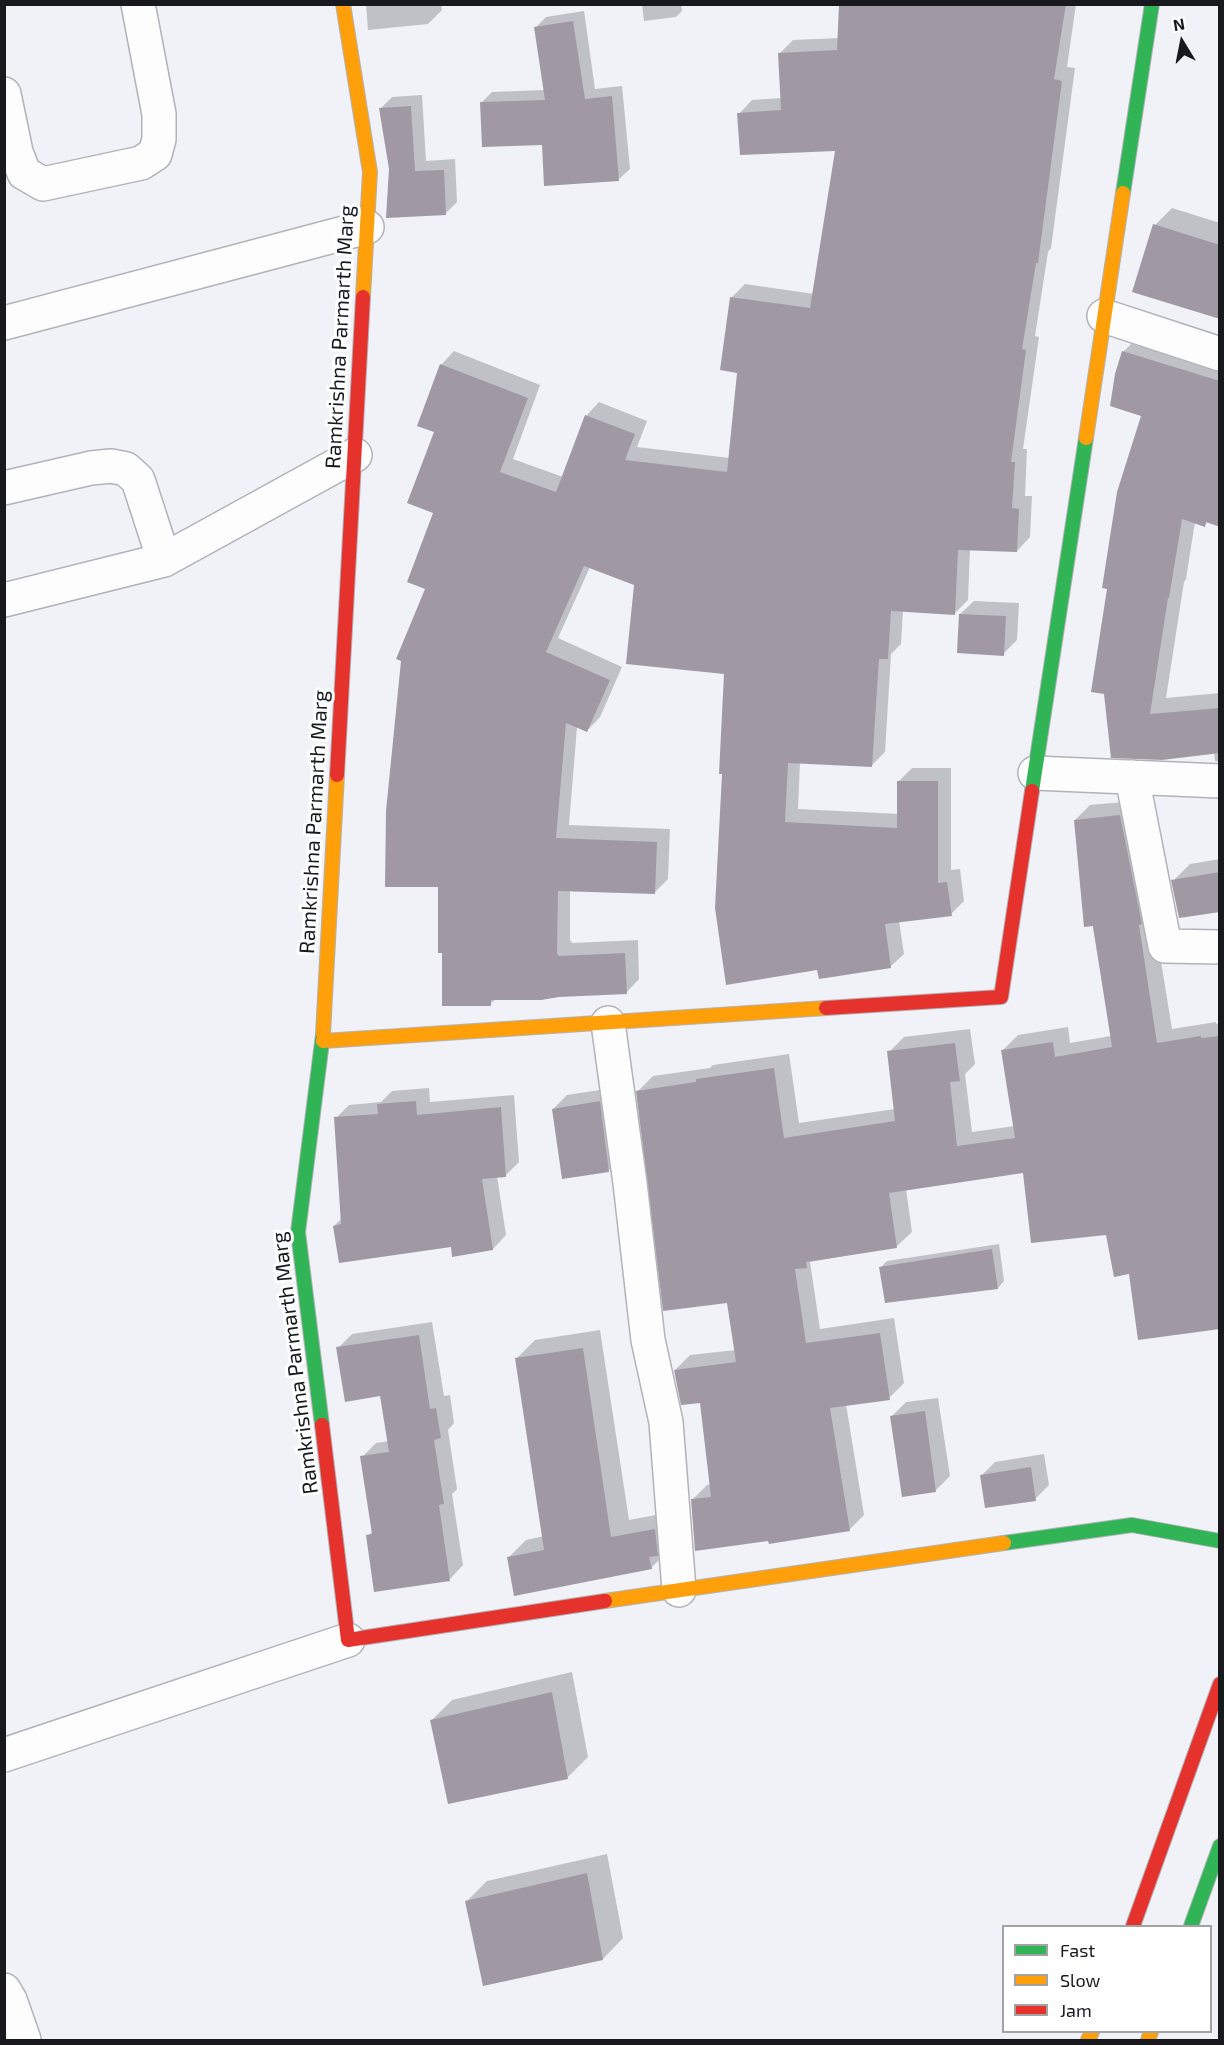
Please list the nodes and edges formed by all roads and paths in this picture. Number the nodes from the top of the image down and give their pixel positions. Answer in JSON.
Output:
{"nodes":[{"id":1,"x":138,"y":4,"type":"edge"},
{"id":2,"x":343,"y":4,"type":"edge"},
{"id":3,"x":1152,"y":4,"type":"edge"},
{"id":4,"x":4,"y":94,"type":"edge"},
{"id":5,"x":367,"y":227,"type":"junction"},
{"id":6,"x":1104,"y":316,"type":"junction"},
{"id":7,"x":4,"y":323,"type":"edge"},
{"id":8,"x":1220,"y":354,"type":"edge"},
{"id":9,"x":355,"y":455,"type":"junction"},
{"id":10,"x":4,"y":488,"type":"edge"},
{"id":11,"x":164,"y":560,"type":"junction"},
{"id":12,"x":4,"y":600,"type":"edge"},
{"id":13,"x":1035,"y":772,"type":"junction"},
{"id":14,"x":1132,"y":777,"type":"junction"},
{"id":15,"x":1220,"y":781,"type":"edge"},
{"id":16,"x":1220,"y":947,"type":"edge"},
{"id":17,"x":608,"y":1023,"type":"junction"},
{"id":18,"x":323,"y":1041,"type":"junction"},
{"id":19,"x":1220,"y":1541,"type":"edge"},
{"id":20,"x":680,"y":1590,"type":"junction"},
{"id":21,"x":348,"y":1640,"type":"junction"},
{"id":22,"x":1220,"y":1684,"type":"edge"},
{"id":23,"x":4,"y":1755,"type":"edge"},
{"id":24,"x":1220,"y":1846,"type":"edge"},
{"id":25,"x":1133,"y":1925,"type":"edge"},
{"id":26,"x":1191,"y":1925,"type":"edge"},
{"id":27,"x":4,"y":1990,"type":"edge"},
{"id":28,"x":24,"y":2040,"type":"edge"}],
"edges":[{"from":1,"to":4,"type":"street"},
{"from":2,"to":5,"type":"street","name":"Ramkrishna Parmarth Marg"},
{"from":3,"to":6,"type":"street"},
{"from":5,"to":7,"type":"street"},
{"from":5,"to":9,"type":"street","name":"Ramkrishna Parmarth Marg"},
{"from":6,"to":8,"type":"street"},
{"from":6,"to":13,"type":"street"},
{"from":9,"to":11,"type":"street"},
{"from":9,"to":18,"type":"street","name":"Ramkrishna Parmarth Marg"},
{"from":10,"to":11,"type":"street"},
{"from":11,"to":12,"type":"street"},
{"from":13,"to":14,"type":"street"},
{"from":13,"to":17,"type":"street"},
{"from":14,"to":15,"type":"street"},
{"from":14,"to":16,"type":"street"},
{"from":17,"to":18,"type":"street"},
{"from":17,"to":20,"type":"street"},
{"from":18,"to":21,"type":"street","name":"Ramkrishna Parmarth Marg"},
{"from":19,"to":20,"type":"street"},
{"from":20,"to":21,"type":"street"},
{"from":21,"to":23,"type":"street"},
{"from":22,"to":25,"type":"street"},
{"from":24,"to":26,"type":"street"},
{"from":27,"to":28,"type":"street"}]}
